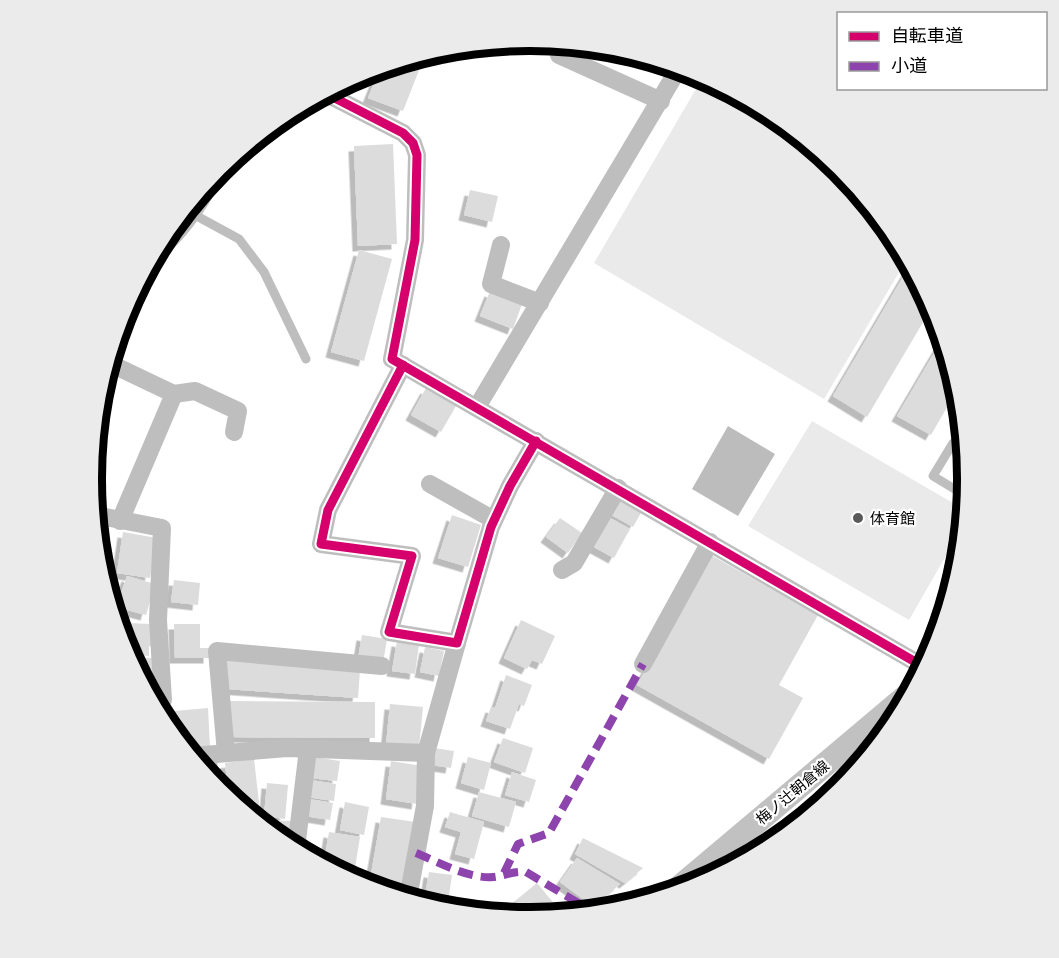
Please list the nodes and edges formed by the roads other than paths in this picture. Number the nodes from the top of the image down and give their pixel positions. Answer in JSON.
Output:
{"nodes":[{"id":1,"x":560,"y":52,"type":"edge"},
{"id":2,"x":674,"y":77,"type":"edge"},
{"id":3,"x":335,"y":98,"type":"edge"},
{"id":4,"x":661,"y":101,"type":"junction"},
{"id":5,"x":193,"y":214,"type":"edge"},
{"id":6,"x":501,"y":245,"type":"dead end"},
{"id":7,"x":540,"y":303,"type":"junction"},
{"id":8,"x":306,"y":359,"type":"dead end"},
{"id":9,"x":403,"y":365,"type":"junction"},
{"id":10,"x":116,"y":367,"type":"edge"},
{"id":11,"x":174,"y":394,"type":"junction"},
{"id":12,"x":477,"y":407,"type":"junction"},
{"id":13,"x":234,"y":432,"type":"dead end"},
{"id":14,"x":536,"y":441,"type":"junction"},
{"id":15,"x":956,"y":445,"type":"edge"},
{"id":16,"x":430,"y":484,"type":"dead end"},
{"id":17,"x":618,"y":488,"type":"junction"},
{"id":18,"x":957,"y":491,"type":"edge"},
{"id":19,"x":103,"y":517,"type":"edge"},
{"id":20,"x":494,"y":519,"type":"junction"},
{"id":21,"x":120,"y":521,"type":"junction"},
{"id":22,"x":710,"y":542,"type":"junction"},
{"id":23,"x":562,"y":570,"type":"dead end"},
{"id":24,"x":457,"y":643,"type":"junction"},
{"id":25,"x":916,"y":662,"type":"edge"},
{"id":26,"x":643,"y":664,"type":"dead end"},
{"id":27,"x":382,"y":666,"type":"dead end"},
{"id":28,"x":163,"y":699,"type":"edge"},
{"id":29,"x":889,"y":711,"type":"edge"},
{"id":30,"x":308,"y":748,"type":"junction"},
{"id":31,"x":426,"y":753,"type":"junction"},
{"id":32,"x":209,"y":755,"type":"edge"},
{"id":33,"x":297,"y":838,"type":"edge"},
{"id":34,"x":697,"y":872,"type":"edge"},
{"id":35,"x":410,"y":889,"type":"edge"}],
"edges":[{"from":1,"to":4,"type":"street"},
{"from":2,"to":4,"type":"street"},
{"from":3,"to":9,"type":"street"},
{"from":4,"to":7,"type":"street"},
{"from":5,"to":8,"type":"lane"},
{"from":6,"to":7,"type":"street"},
{"from":7,"to":12,"type":"street"},
{"from":9,"to":12,"type":"street"},
{"from":9,"to":24,"type":"street"},
{"from":10,"to":11,"type":"street"},
{"from":11,"to":13,"type":"street"},
{"from":11,"to":21,"type":"street"},
{"from":12,"to":14,"type":"street"},
{"from":14,"to":17,"type":"street"},
{"from":14,"to":20,"type":"street"},
{"from":15,"to":18,"type":"lane"},
{"from":16,"to":20,"type":"street"},
{"from":17,"to":22,"type":"street"},
{"from":17,"to":23,"type":"street"},
{"from":19,"to":21,"type":"street"},
{"from":20,"to":24,"type":"street"},
{"from":21,"to":28,"type":"street"},
{"from":22,"to":25,"type":"street"},
{"from":22,"to":26,"type":"street"},
{"from":24,"to":31,"type":"street"},
{"from":27,"to":32,"type":"street"},
{"from":29,"to":34,"type":"main road","name":"梅ノ辻朝倉線"},
{"from":30,"to":31,"type":"street"},
{"from":30,"to":32,"type":"street"},
{"from":30,"to":33,"type":"street"},
{"from":31,"to":35,"type":"street"}]}
